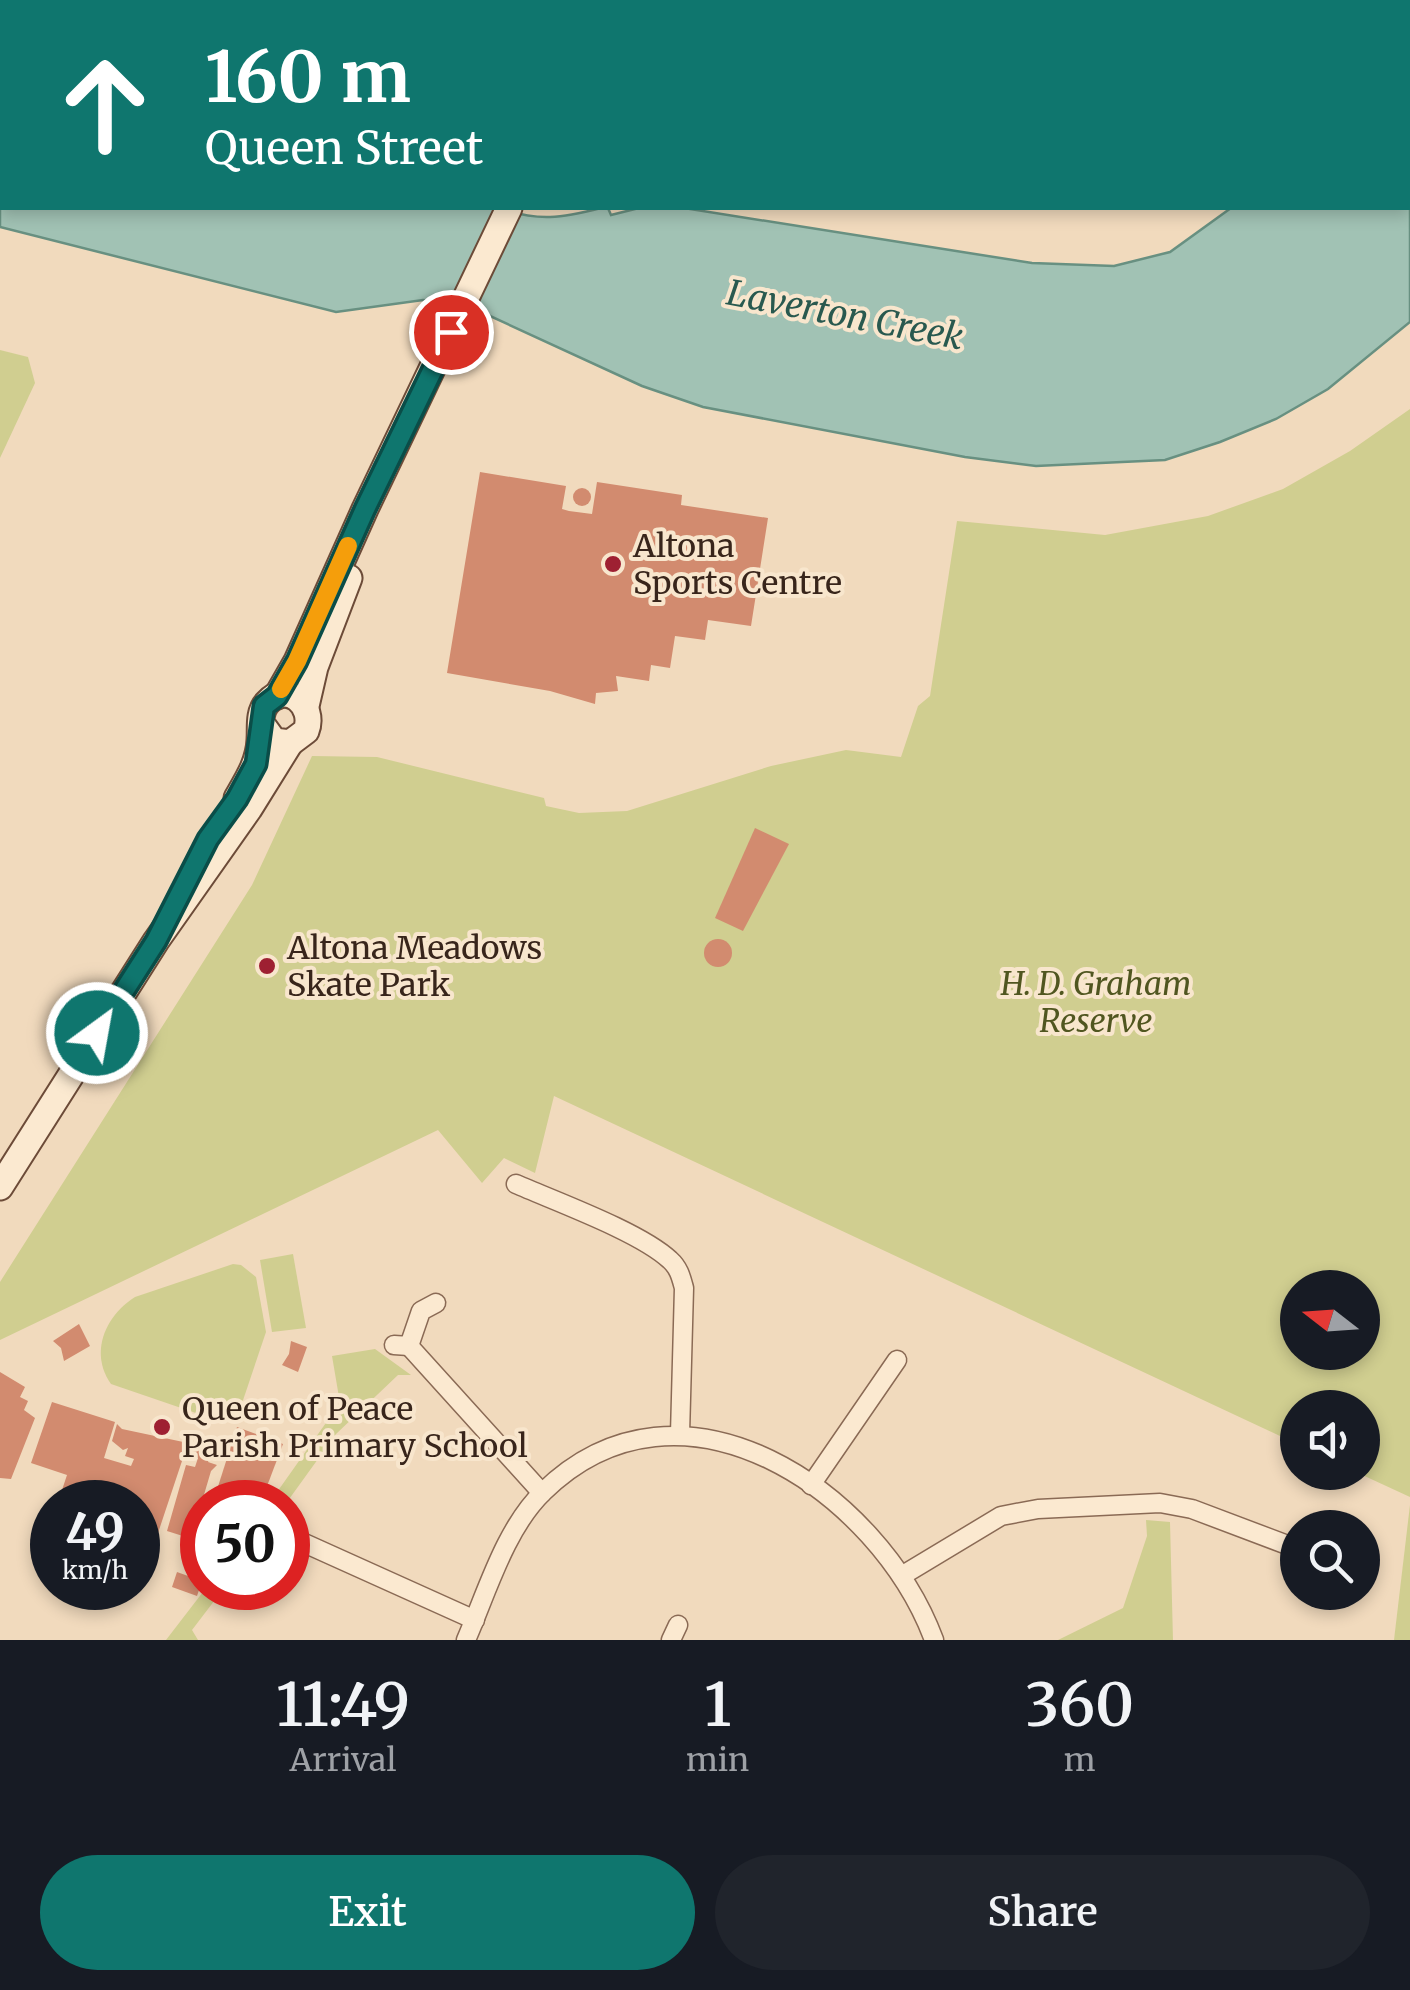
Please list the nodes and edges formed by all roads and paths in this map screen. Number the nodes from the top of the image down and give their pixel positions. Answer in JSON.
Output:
{"nodes":[{"id":1,"x":509,"y":210,"type":"edge"},
{"id":2,"x":416,"y":406,"type":"junction"},
{"id":3,"x":277,"y":696,"type":"junction"},
{"id":4,"x":306,"y":706,"type":"junction"},
{"id":5,"x":261,"y":723,"type":"junction"},
{"id":6,"x":290,"y":743,"type":"junction"},
{"id":7,"x":156,"y":941,"type":"junction"},
{"id":8,"x":516,"y":1184,"type":"dead end"},
{"id":9,"x":0,"y":1187,"type":"edge"},
{"id":10,"x":436,"y":1303,"type":"dead end"},
{"id":11,"x":897,"y":1360,"type":"dead end"},
{"id":12,"x":680,"y":1434,"type":"junction"},
{"id":13,"x":811,"y":1484,"type":"junction"},
{"id":14,"x":542,"y":1493,"type":"junction"},
{"id":15,"x":1280,"y":1542,"type":"edge"},
{"id":16,"x":310,"y":1547,"type":"edge"},
{"id":17,"x":903,"y":1576,"type":"junction"},
{"id":18,"x":474,"y":1620,"type":"junction"},
{"id":19,"x":466,"y":1640,"type":"edge"},
{"id":20,"x":934,"y":1640,"type":"edge"}],
"edges":[{"from":1,"to":2,"type":"main road"},
{"from":2,"to":3,"type":"main road"},
{"from":2,"to":4,"type":"main road"},
{"from":3,"to":4,"type":"main road"},
{"from":3,"to":5,"type":"main road"},
{"from":4,"to":6,"type":"main road"},
{"from":5,"to":6,"type":"main road"},
{"from":5,"to":7,"type":"main road"},
{"from":6,"to":7,"type":"main road"},
{"from":7,"to":9,"type":"main road"},
{"from":8,"to":12,"type":"street"},
{"from":10,"to":14,"type":"street"},
{"from":11,"to":13,"type":"street"},
{"from":12,"to":13,"type":"street"},
{"from":12,"to":14,"type":"street"},
{"from":13,"to":17,"type":"street"},
{"from":14,"to":18,"type":"street"},
{"from":15,"to":17,"type":"street"},
{"from":16,"to":18,"type":"street"},
{"from":17,"to":20,"type":"street"},
{"from":18,"to":19,"type":"street"}]}
